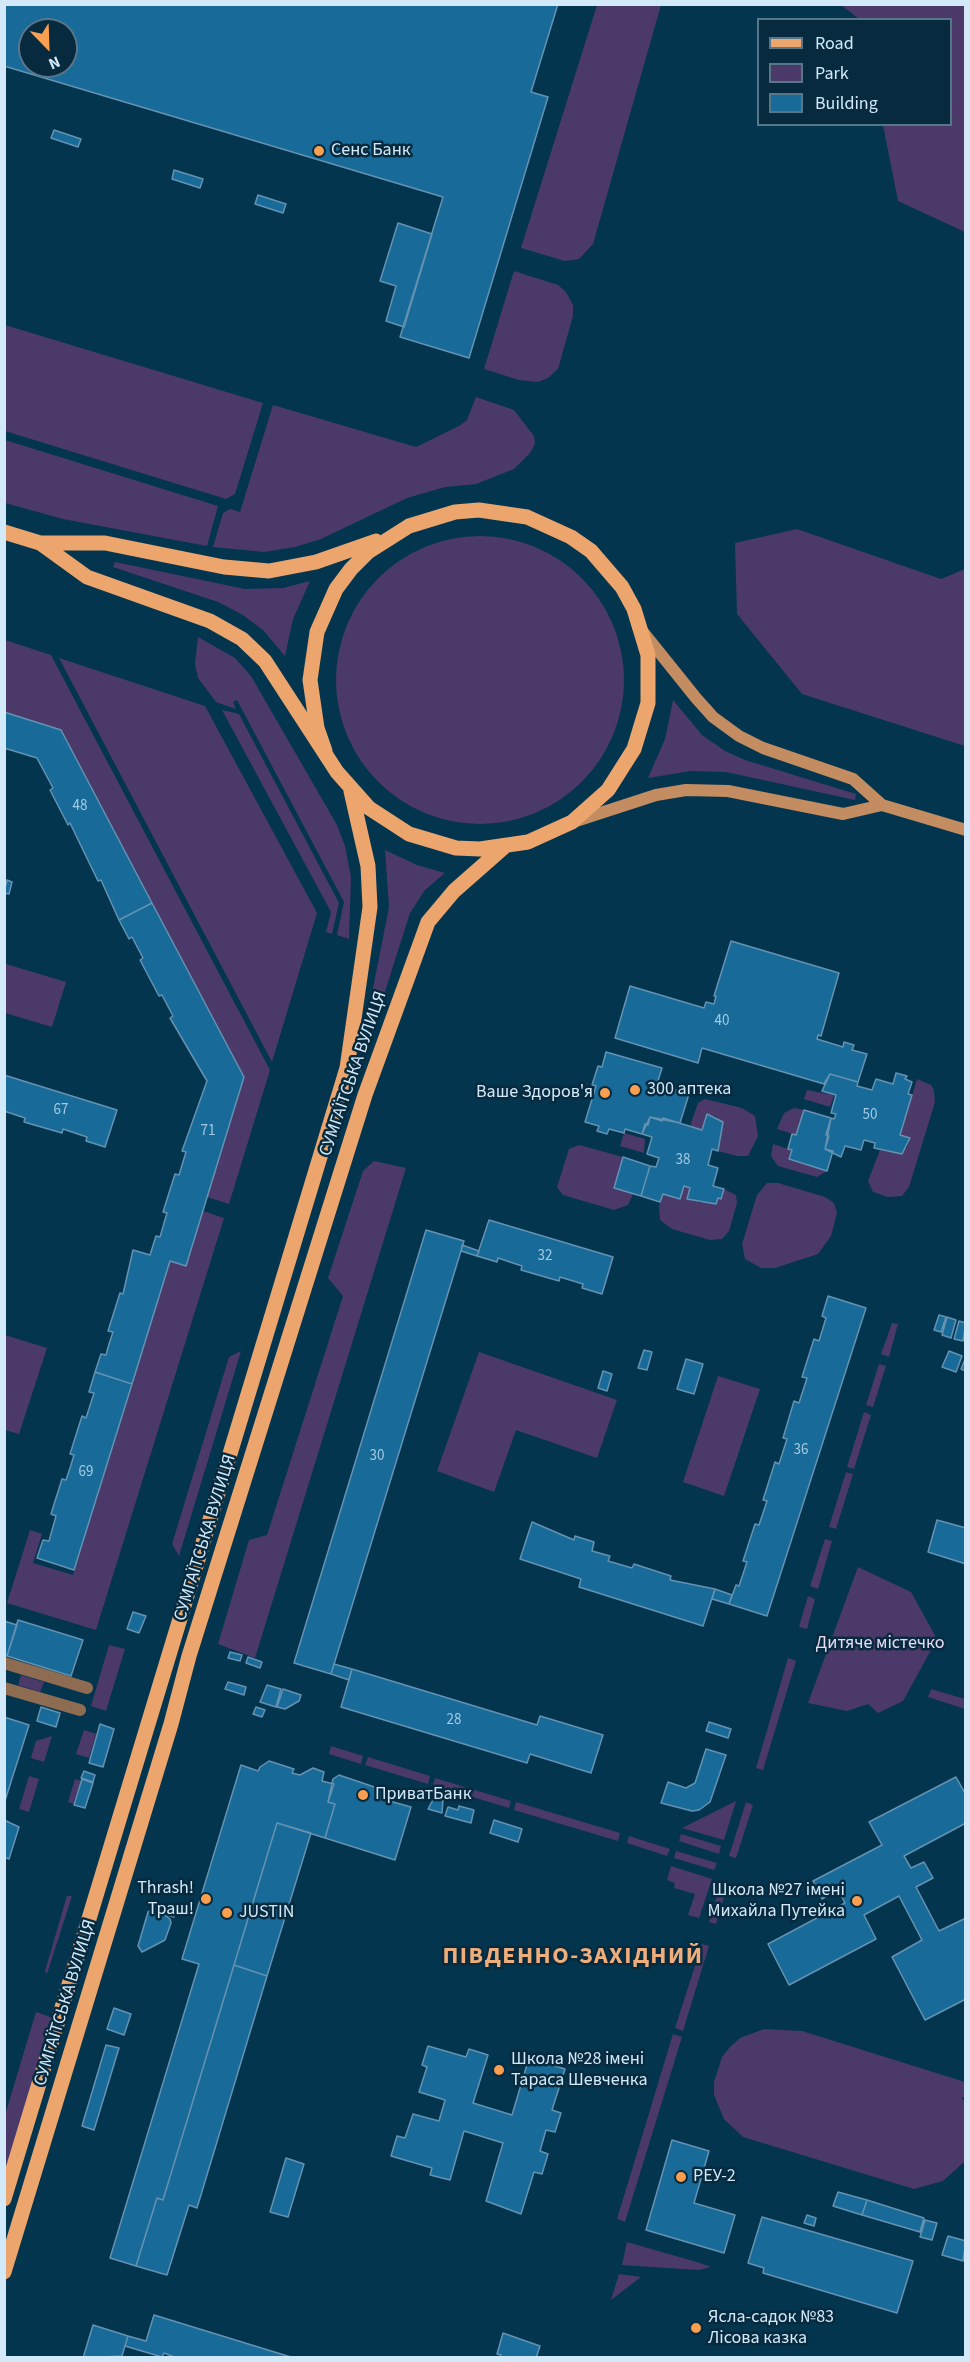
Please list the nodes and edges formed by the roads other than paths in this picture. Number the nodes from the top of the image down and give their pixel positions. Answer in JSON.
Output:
{"nodes":[{"id":1,"x":4,"y":532,"type":"edge"},
{"id":2,"x":388,"y":537,"type":"junction"},
{"id":3,"x":40,"y":543,"type":"junction"},
{"id":4,"x":642,"y":631,"type":"junction"},
{"id":5,"x":325,"y":751,"type":"junction"},
{"id":6,"x":351,"y":791,"type":"junction"},
{"id":7,"x":882,"y":805,"type":"junction"},
{"id":8,"x":572,"y":822,"type":"junction"},
{"id":9,"x":966,"y":830,"type":"edge"},
{"id":10,"x":504,"y":847,"type":"junction"},
{"id":11,"x":4,"y":1663,"type":"edge"},
{"id":12,"x":4,"y":1688,"type":"edge"},
{"id":13,"x":87,"y":1688,"type":"dead end"},
{"id":14,"x":80,"y":1710,"type":"dead end"},
{"id":15,"x":4,"y":2199,"type":"edge"},
{"id":16,"x":4,"y":2272,"type":"edge"}],
"edges":[{"from":1,"to":3,"type":"main road"},
{"from":2,"to":3,"type":"main road"},
{"from":2,"to":4,"type":"main road"},
{"from":2,"to":5,"type":"main road"},
{"from":3,"to":5,"type":"main road"},
{"from":4,"to":7,"type":"main road"},
{"from":4,"to":8,"type":"main road"},
{"from":5,"to":6,"type":"main road"},
{"from":6,"to":10,"type":"main road"},
{"from":6,"to":15,"type":"main road","name":"СУМГАЇТСЬКА ВУЛИЦЯ"},
{"from":7,"to":8,"type":"main road"},
{"from":7,"to":9,"type":"main road"},
{"from":8,"to":10,"type":"main road"},
{"from":10,"to":16,"type":"main road","name":"СУМГАЇТСЬКА ВУЛИЦЯ"},
{"from":11,"to":13,"type":"street"},
{"from":12,"to":14,"type":"street"}]}
